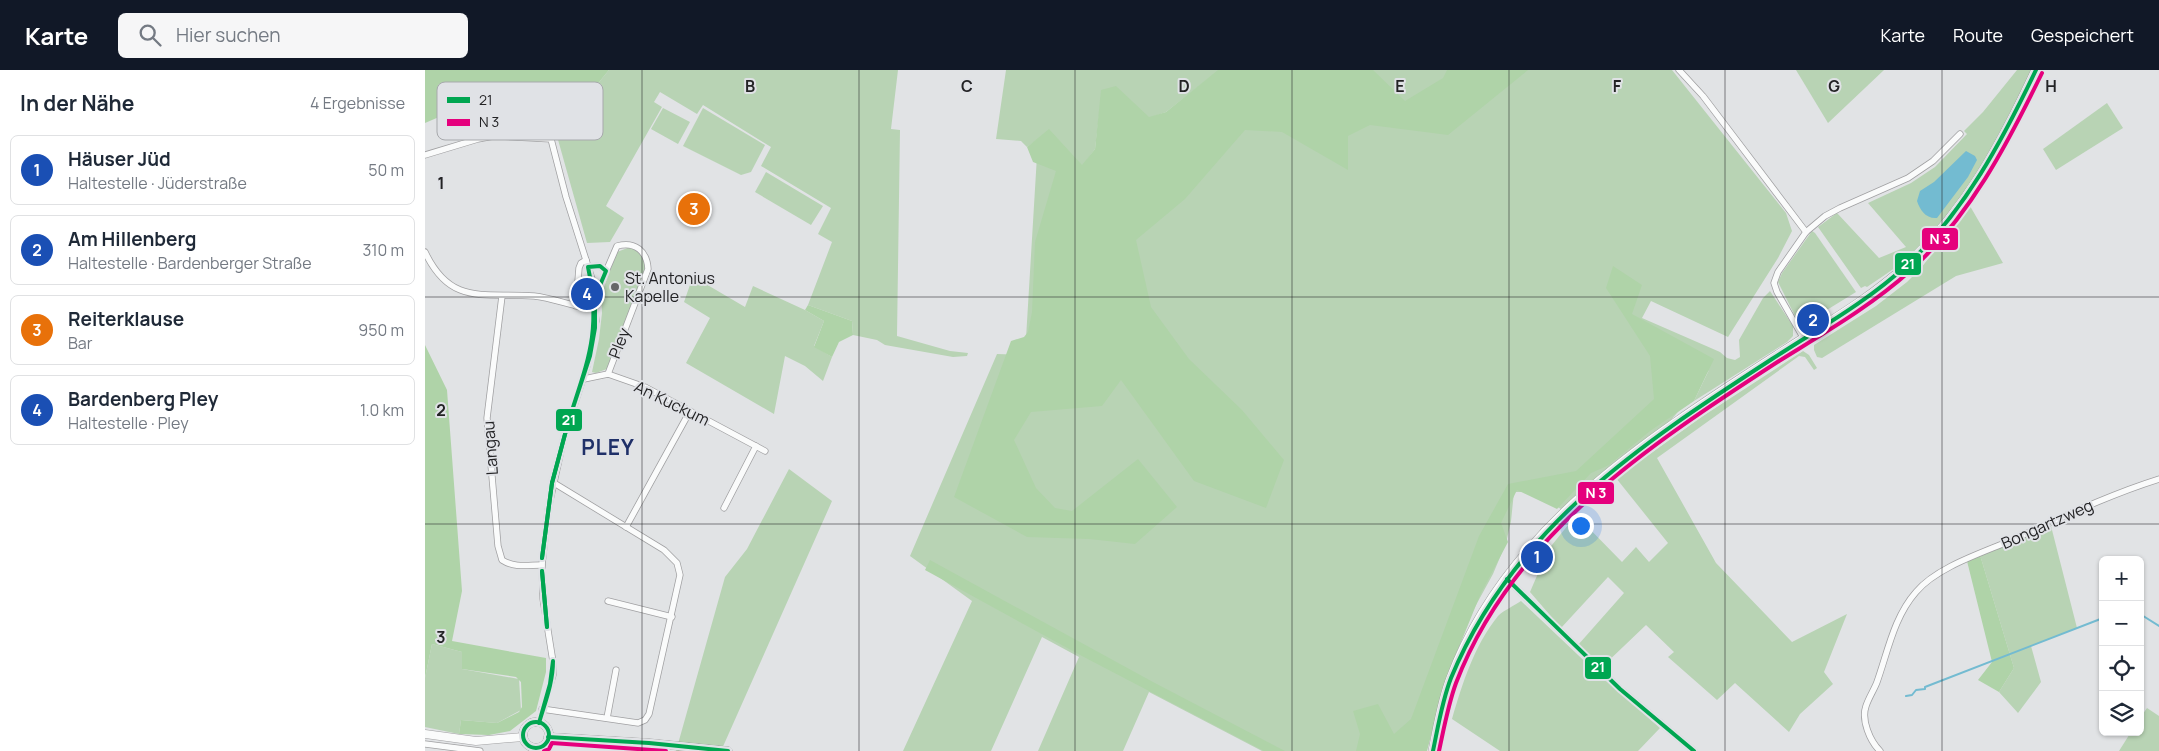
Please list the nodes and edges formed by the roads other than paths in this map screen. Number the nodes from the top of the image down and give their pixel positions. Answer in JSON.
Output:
{"nodes":[{"id":1,"x":1679,"y":70,"type":"edge"},
{"id":2,"x":2036,"y":70,"type":"edge"},
{"id":3,"x":1960,"y":134,"type":"dead end"},
{"id":4,"x":472,"y":140,"type":"edge"},
{"id":5,"x":551,"y":140,"type":"edge"},
{"id":6,"x":425,"y":156,"type":"edge"},
{"id":7,"x":1806,"y":232,"type":"junction"},
{"id":8,"x":425,"y":252,"type":"edge"},
{"id":9,"x":586,"y":260,"type":"junction"},
{"id":10,"x":589,"y":267,"type":"junction"},
{"id":11,"x":606,"y":271,"type":"junction"},
{"id":12,"x":501,"y":296,"type":"junction"},
{"id":13,"x":595,"y":297,"type":"junction"},
{"id":14,"x":576,"y":306,"type":"junction"},
{"id":15,"x":595,"y":307,"type":"junction"},
{"id":16,"x":1804,"y":339,"type":"junction"},
{"id":17,"x":608,"y":374,"type":"junction"},
{"id":18,"x":584,"y":379,"type":"junction"},
{"id":19,"x":690,"y":410,"type":"junction"},
{"id":20,"x":756,"y":446,"type":"junction"},
{"id":21,"x":765,"y":451,"type":"dead end"},
{"id":22,"x":2159,"y":479,"type":"edge"},
{"id":23,"x":554,"y":483,"type":"junction"},
{"id":24,"x":724,"y":508,"type":"dead end"},
{"id":25,"x":626,"y":527,"type":"junction"},
{"id":26,"x":542,"y":565,"type":"junction"},
{"id":27,"x":1507,"y":579,"type":"junction"},
{"id":28,"x":608,"y":601,"type":"dead end"},
{"id":29,"x":672,"y":617,"type":"junction"},
{"id":30,"x":616,"y":670,"type":"dead end"},
{"id":31,"x":542,"y":709,"type":"junction"},
{"id":32,"x":607,"y":718,"type":"junction"},
{"id":33,"x":539,"y":723,"type":"junction"},
{"id":34,"x":425,"y":734,"type":"edge"},
{"id":35,"x":523,"y":737,"type":"junction"},
{"id":36,"x":548,"y":737,"type":"junction"},
{"id":37,"x":425,"y":744,"type":"edge"},
{"id":38,"x":533,"y":749,"type":"edge"},
{"id":39,"x":480,"y":751,"type":"edge"},
{"id":40,"x":728,"y":751,"type":"edge"},
{"id":41,"x":1433,"y":751,"type":"edge"},
{"id":42,"x":1694,"y":751,"type":"edge"},
{"id":43,"x":1880,"y":751,"type":"edge"}],
"edges":[{"from":1,"to":7,"type":"street"},
{"from":2,"to":16,"type":"main road"},
{"from":3,"to":7,"type":"street"},
{"from":4,"to":6,"type":"street","name":"Pley"},
{"from":5,"to":9,"type":"street","name":"Pley"},
{"from":7,"to":16,"type":"street"},
{"from":8,"to":12,"type":"street"},
{"from":9,"to":10,"type":"street","name":"Pley"},
{"from":9,"to":14,"type":"street"},
{"from":10,"to":11,"type":"street"},
{"from":10,"to":13,"type":"street","name":"Pley"},
{"from":11,"to":13,"type":"street","name":"Pley"},
{"from":11,"to":17,"type":"street","name":"Pley"},
{"from":12,"to":14,"type":"street"},
{"from":12,"to":26,"type":"street","name":"Langau"},
{"from":13,"to":15,"type":"street","name":"Pley"},
{"from":14,"to":15,"type":"street"},
{"from":15,"to":18,"type":"street","name":"Pley"},
{"from":16,"to":27,"type":"main road"},
{"from":17,"to":18,"type":"street"},
{"from":17,"to":19,"type":"street","name":"An Kuckum"},
{"from":18,"to":23,"type":"street","name":"Pley"},
{"from":19,"to":20,"type":"street","name":"An Kuckum"},
{"from":19,"to":25,"type":"street"},
{"from":20,"to":21,"type":"street","name":"An Kuckum"},
{"from":20,"to":24,"type":"street"},
{"from":22,"to":43,"type":"street","name":"Bongartzweg"},
{"from":23,"to":25,"type":"street"},
{"from":23,"to":26,"type":"street","name":"Pley"},
{"from":25,"to":29,"type":"street"},
{"from":26,"to":31,"type":"street","name":"Pley"},
{"from":27,"to":41,"type":"main road"},
{"from":27,"to":42,"type":"street"},
{"from":28,"to":29,"type":"street"},
{"from":29,"to":32,"type":"street"},
{"from":30,"to":32,"type":"street"},
{"from":31,"to":32,"type":"street"},
{"from":31,"to":33,"type":"street","name":"Pley"},
{"from":33,"to":35,"type":"street"},
{"from":33,"to":36,"type":"street"},
{"from":34,"to":35,"type":"street"},
{"from":35,"to":38,"type":"street"},
{"from":36,"to":38,"type":"street"},
{"from":36,"to":40,"type":"street"},
{"from":37,"to":39,"type":"street"}]}
